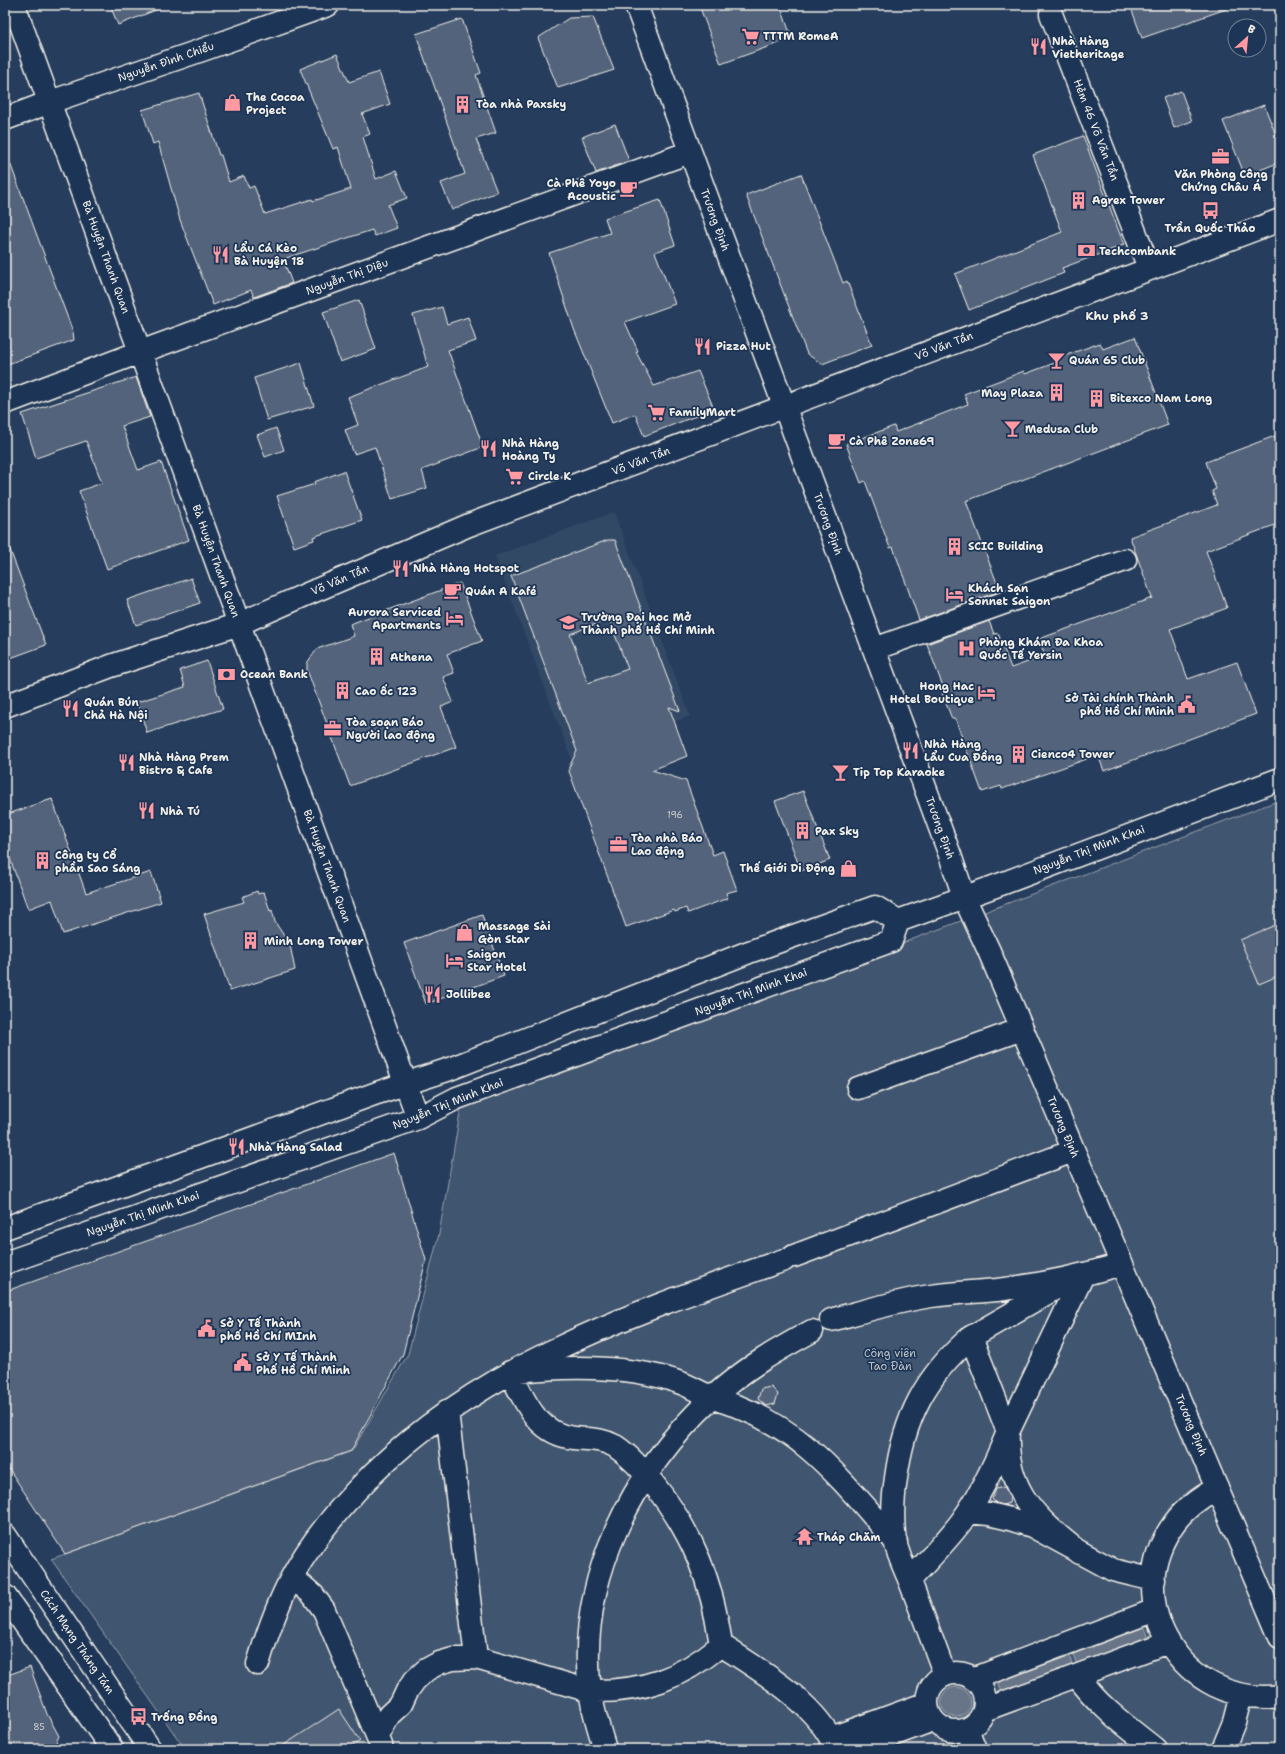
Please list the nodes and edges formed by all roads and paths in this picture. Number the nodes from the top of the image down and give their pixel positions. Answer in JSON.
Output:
{"nodes":[{"id":1,"x":14,"y":5,"type":"edge"},
{"id":2,"x":328,"y":5,"type":"edge"},
{"id":3,"x":636,"y":5,"type":"edge"},
{"id":4,"x":1051,"y":14,"type":"dead end"},
{"id":5,"x":50,"y":102,"type":"junction"},
{"id":6,"x":5,"y":119,"type":"edge"},
{"id":7,"x":690,"y":152,"type":"junction"},
{"id":8,"x":1280,"y":220,"type":"edge"},
{"id":9,"x":1149,"y":268,"type":"junction"},
{"id":10,"x":140,"y":352,"type":"junction"},
{"id":11,"x":5,"y":403,"type":"edge"},
{"id":12,"x":784,"y":407,"type":"junction"},
{"id":13,"x":1124,"y":560,"type":"dead end"},
{"id":14,"x":239,"y":624,"type":"junction"},
{"id":15,"x":874,"y":649,"type":"junction"},
{"id":16,"x":5,"y":706,"type":"edge"},
{"id":17,"x":1280,"y":779,"type":"edge"},
{"id":18,"x":964,"y":897,"type":"junction"},
{"id":19,"x":898,"y":921,"type":"junction"},
{"id":20,"x":1022,"y":1029,"type":"junction"},
{"id":21,"x":406,"y":1084,"type":"junction"},
{"id":22,"x":858,"y":1088,"type":"dead end"},
{"id":23,"x":418,"y":1118,"type":"junction"},
{"id":24,"x":1074,"y":1151,"type":"junction"},
{"id":25,"x":6,"y":1223,"type":"edge"},
{"id":26,"x":5,"y":1263,"type":"edge"},
{"id":27,"x":1122,"y":1264,"type":"junction"},
{"id":28,"x":1079,"y":1276,"type":"junction"},
{"id":29,"x":831,"y":1320,"type":"dead end"},
{"id":30,"x":812,"y":1331,"type":"dead end"},
{"id":31,"x":971,"y":1337,"type":"junction"},
{"id":32,"x":510,"y":1372,"type":"junction"},
{"id":33,"x":712,"y":1398,"type":"junction"},
{"id":34,"x":448,"y":1411,"type":"junction"},
{"id":35,"x":1008,"y":1432,"type":"junction"},
{"id":36,"x":646,"y":1475,"type":"junction"},
{"id":37,"x":1217,"y":1488,"type":"junction"},
{"id":38,"x":968,"y":1512,"type":"junction"},
{"id":39,"x":5,"y":1535,"type":"edge"},
{"id":40,"x":896,"y":1542,"type":"junction"},
{"id":41,"x":1080,"y":1552,"type":"junction"},
{"id":42,"x":292,"y":1577,"type":"junction"},
{"id":43,"x":910,"y":1580,"type":"junction"},
{"id":44,"x":1154,"y":1580,"type":"junction"},
{"id":45,"x":5,"y":1596,"type":"edge"},
{"id":46,"x":1155,"y":1610,"type":"junction"},
{"id":47,"x":1280,"y":1637,"type":"edge"},
{"id":48,"x":1168,"y":1642,"type":"junction"},
{"id":49,"x":721,"y":1645,"type":"junction"},
{"id":50,"x":476,"y":1658,"type":"junction"},
{"id":51,"x":258,"y":1664,"type":"dead end"},
{"id":52,"x":945,"y":1675,"type":"junction"},
{"id":53,"x":1077,"y":1676,"type":"junction"},
{"id":54,"x":973,"y":1679,"type":"junction"},
{"id":55,"x":590,"y":1690,"type":"junction"},
{"id":56,"x":1242,"y":1695,"type":"junction"},
{"id":57,"x":1280,"y":1696,"type":"edge"},
{"id":58,"x":984,"y":1710,"type":"junction"},
{"id":59,"x":930,"y":1712,"type":"junction"},
{"id":60,"x":971,"y":1739,"type":"edge"},
{"id":61,"x":381,"y":1743,"type":"edge"},
{"id":62,"x":833,"y":1744,"type":"edge"},
{"id":63,"x":112,"y":1749,"type":"edge"},
{"id":64,"x":150,"y":1749,"type":"edge"},
{"id":65,"x":606,"y":1749,"type":"edge"},
{"id":66,"x":854,"y":1749,"type":"edge"},
{"id":67,"x":1155,"y":1749,"type":"edge"},
{"id":68,"x":1223,"y":1749,"type":"edge"}],
"edges":[{"from":1,"to":5,"type":"street","name":"Bà Huyện Thanh Quan"},
{"from":2,"to":5,"type":"street","name":"Nguyễn Đình Chiểu"},
{"from":3,"to":7,"type":"street","name":"Trương Định"},
{"from":4,"to":9,"type":"street","name":"Hẻm 46 Võ Văn Tần"},
{"from":5,"to":6,"type":"street","name":"Nguyễn Đình Chiểu"},
{"from":5,"to":10,"type":"street","name":"Bà Huyện Thanh Quan"},
{"from":7,"to":10,"type":"street","name":"Nguyễn Thị Diệu"},
{"from":7,"to":12,"type":"street","name":"Trương Định"},
{"from":8,"to":9,"type":"street","name":"Võ Văn Tần"},
{"from":9,"to":12,"type":"street","name":"Võ Văn Tần"},
{"from":10,"to":11,"type":"street","name":"Nguyễn Thị Diệu"},
{"from":10,"to":14,"type":"street","name":"Bà Huyện Thanh Quan"},
{"from":12,"to":14,"type":"street","name":"Võ Văn Tần"},
{"from":12,"to":15,"type":"street","name":"Trương Định"},
{"from":13,"to":15,"type":"street"},
{"from":14,"to":16,"type":"street","name":"Võ Văn Tần"},
{"from":14,"to":21,"type":"street","name":"Bà Huyện Thanh Quan"},
{"from":15,"to":18,"type":"street","name":"Trương Định"},
{"from":17,"to":18,"type":"street","name":"Nguyễn Thị Minh Khai"},
{"from":18,"to":19,"type":"street","name":"Nguyễn Thị Minh Khai"},
{"from":18,"to":20,"type":"street","name":"Trương Định"},
{"from":19,"to":21,"type":"street"},
{"from":19,"to":23,"type":"street","name":"Nguyễn Thị Minh Khai"},
{"from":20,"to":22,"type":"street"},
{"from":20,"to":24,"type":"street","name":"Trương Định"},
{"from":21,"to":23,"type":"street","name":"Bà Huyện Thanh Quan"},
{"from":21,"to":25,"type":"street"},
{"from":23,"to":26,"type":"street","name":"Nguyễn Thị Minh Khai"},
{"from":24,"to":27,"type":"street","name":"Trương Định"},
{"from":24,"to":32,"type":"street"},
{"from":27,"to":28,"type":"street"},
{"from":27,"to":37,"type":"street","name":"Trương Định"},
{"from":28,"to":29,"type":"street"},
{"from":28,"to":31,"type":"street"},
{"from":28,"to":35,"type":"street"},
{"from":30,"to":33,"type":"street"},
{"from":31,"to":35,"type":"street"},
{"from":31,"to":40,"type":"street"},
{"from":32,"to":33,"type":"street"},
{"from":32,"to":34,"type":"street"},
{"from":32,"to":36,"type":"street"},
{"from":33,"to":36,"type":"street"},
{"from":33,"to":40,"type":"street"},
{"from":34,"to":42,"type":"street"},
{"from":34,"to":50,"type":"street"},
{"from":35,"to":38,"type":"street"},
{"from":35,"to":41,"type":"street"},
{"from":36,"to":49,"type":"street"},
{"from":36,"to":55,"type":"street"},
{"from":37,"to":44,"type":"street"},
{"from":37,"to":47,"type":"street","name":"Trương Định"},
{"from":38,"to":41,"type":"street"},
{"from":38,"to":43,"type":"street"},
{"from":39,"to":64,"type":"street","name":"Cách Mạng Tháng Tám"},
{"from":40,"to":43,"type":"street"},
{"from":41,"to":44,"type":"street"},
{"from":42,"to":51,"type":"street"},
{"from":42,"to":61,"type":"street"},
{"from":43,"to":52,"type":"street"},
{"from":44,"to":46,"type":"street"},
{"from":45,"to":63,"type":"street"},
{"from":46,"to":48,"type":"street"},
{"from":46,"to":54,"type":"street"},
{"from":48,"to":53,"type":"street"},
{"from":48,"to":56,"type":"street"},
{"from":49,"to":55,"type":"street"},
{"from":49,"to":62,"type":"street"},
{"from":50,"to":55,"type":"street"},
{"from":50,"to":61,"type":"street"},
{"from":52,"to":54,"type":"street"},
{"from":52,"to":59,"type":"street"},
{"from":53,"to":58,"type":"street"},
{"from":53,"to":67,"type":"street"},
{"from":54,"to":58,"type":"street"},
{"from":55,"to":65,"type":"street"},
{"from":56,"to":57,"type":"street"},
{"from":56,"to":68,"type":"street"},
{"from":58,"to":60,"type":"street"},
{"from":59,"to":60,"type":"street"},
{"from":59,"to":62,"type":"street"},
{"from":59,"to":66,"type":"street"}]}
